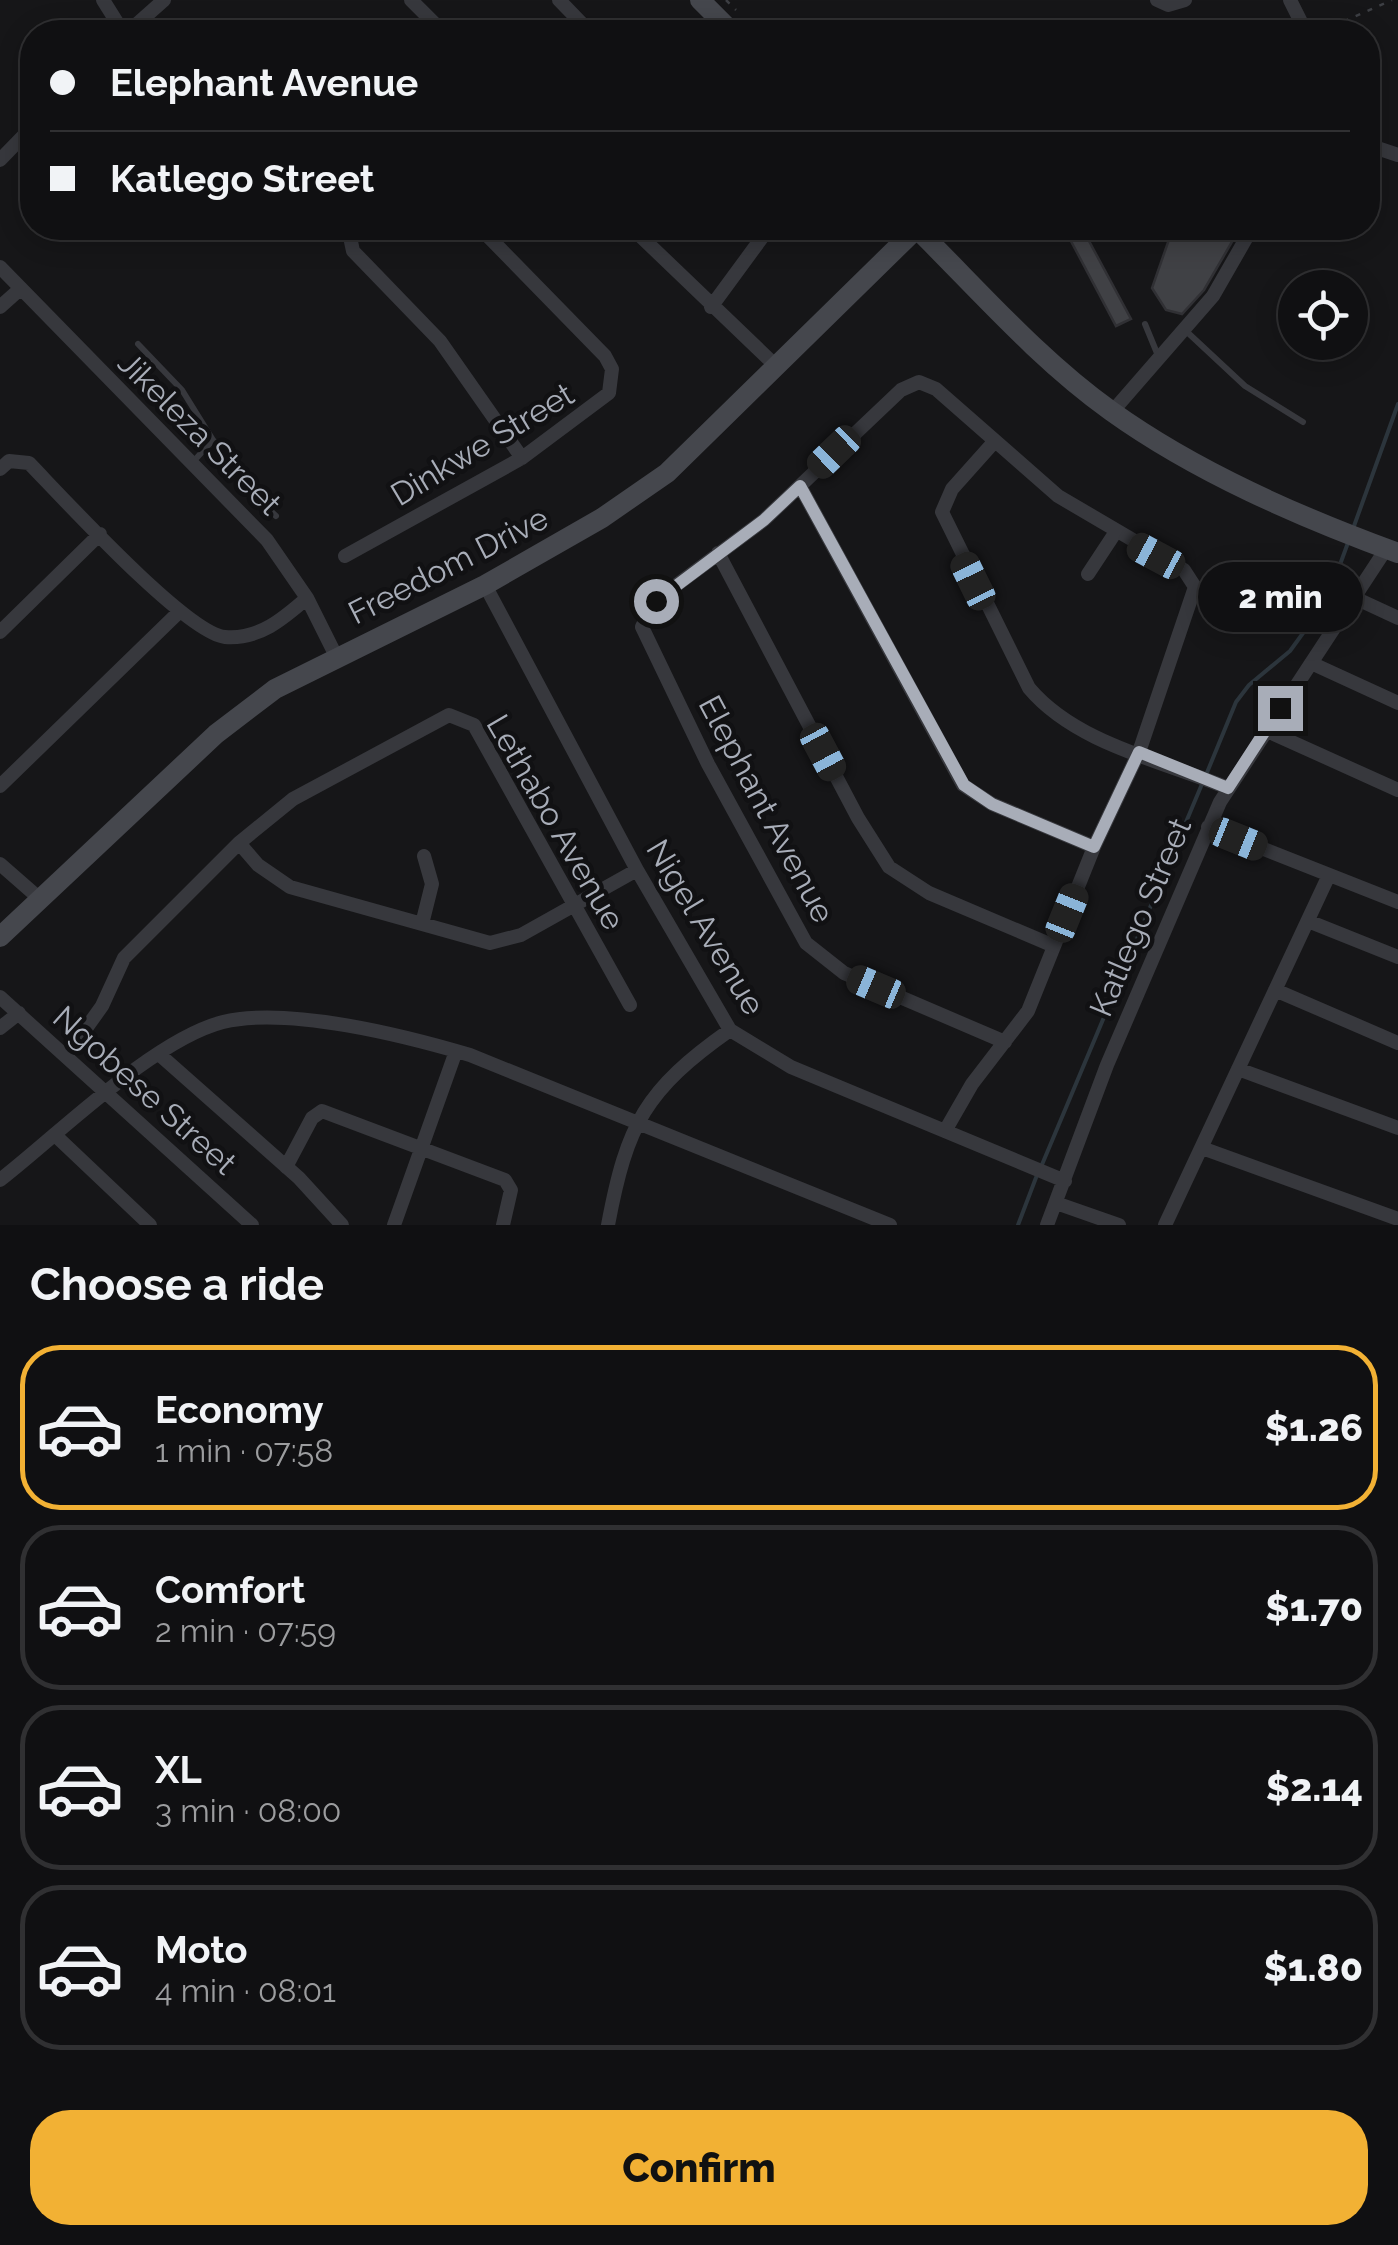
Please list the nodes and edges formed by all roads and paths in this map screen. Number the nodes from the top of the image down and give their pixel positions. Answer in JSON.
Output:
{"nodes":[{"id":1,"x":164,"y":0,"type":"edge"},
{"id":2,"x":411,"y":0,"type":"edge"},
{"id":3,"x":559,"y":0,"type":"edge"},
{"id":4,"x":700,"y":0,"type":"edge"},
{"id":5,"x":1157,"y":0,"type":"edge"},
{"id":6,"x":1184,"y":0,"type":"edge"},
{"id":7,"x":1392,"y":0,"type":"edge"},
{"id":8,"x":140,"y":20,"type":"edge"},
{"id":9,"x":431,"y":20,"type":"edge"},
{"id":10,"x":578,"y":20,"type":"edge"},
{"id":11,"x":720,"y":20,"type":"edge"},
{"id":12,"x":1346,"y":20,"type":"edge"},
{"id":13,"x":20,"y":139,"type":"edge"},
{"id":14,"x":0,"y":160,"type":"edge"},
{"id":15,"x":350,"y":240,"type":"edge"},
{"id":16,"x":492,"y":240,"type":"edge"},
{"id":17,"x":644,"y":240,"type":"edge"},
{"id":18,"x":759,"y":240,"type":"edge"},
{"id":19,"x":908,"y":240,"type":"edge"},
{"id":20,"x":928,"y":240,"type":"edge"},
{"id":21,"x":1246,"y":240,"type":"edge"},
{"id":22,"x":0,"y":267,"type":"edge"},
{"id":23,"x":19,"y":290,"type":"junction"},
{"id":24,"x":0,"y":307,"type":"edge"},
{"id":25,"x":711,"y":307,"type":"junction"},
{"id":26,"x":1144,"y":324,"type":"dead end"},
{"id":27,"x":1185,"y":330,"type":"junction"},
{"id":28,"x":138,"y":344,"type":"dead end"},
{"id":29,"x":1160,"y":360,"type":"junction"},
{"id":30,"x":778,"y":367,"type":"junction"},
{"id":31,"x":1112,"y":412,"type":"junction"},
{"id":32,"x":1304,"y":422,"type":"dead end"},
{"id":33,"x":213,"y":440,"type":"junction"},
{"id":34,"x":994,"y":442,"type":"junction"},
{"id":35,"x":522,"y":458,"type":"junction"},
{"id":36,"x":191,"y":464,"type":"junction"},
{"id":37,"x":0,"y":469,"type":"edge"},
{"id":38,"x":800,"y":486,"type":"junction"},
{"id":39,"x":276,"y":516,"type":"dead end"},
{"id":40,"x":1115,"y":532,"type":"junction"},
{"id":41,"x":100,"y":534,"type":"junction"},
{"id":42,"x":1392,"y":551,"type":"edge"},
{"id":43,"x":718,"y":553,"type":"junction"},
{"id":44,"x":345,"y":556,"type":"dead end"},
{"id":45,"x":1088,"y":574,"type":"dead end"},
{"id":46,"x":485,"y":585,"type":"junction"},
{"id":47,"x":308,"y":598,"type":"junction"},
{"id":48,"x":1355,"y":598,"type":"junction"},
{"id":49,"x":179,"y":612,"type":"junction"},
{"id":50,"x":1398,"y":618,"type":"edge"},
{"id":51,"x":0,"y":632,"type":"edge"},
{"id":52,"x":336,"y":656,"type":"junction"},
{"id":53,"x":1311,"y":663,"type":"junction"},
{"id":54,"x":1398,"y":704,"type":"edge"},
{"id":55,"x":1265,"y":730,"type":"junction"},
{"id":56,"x":1139,"y":752,"type":"junction"},
{"id":57,"x":0,"y":786,"type":"edge"},
{"id":58,"x":1228,"y":788,"type":"junction"},
{"id":59,"x":1398,"y":790,"type":"edge"},
{"id":60,"x":1208,"y":827,"type":"junction"},
{"id":61,"x":239,"y":843,"type":"junction"},
{"id":62,"x":1094,"y":847,"type":"junction"},
{"id":63,"x":424,"y":856,"type":"dead end"},
{"id":64,"x":0,"y":864,"type":"edge"},
{"id":65,"x":637,"y":870,"type":"junction"},
{"id":66,"x":1330,"y":875,"type":"junction"},
{"id":67,"x":40,"y":899,"type":"junction"},
{"id":68,"x":1398,"y":902,"type":"edge"},
{"id":69,"x":572,"y":907,"type":"junction"},
{"id":70,"x":1308,"y":921,"type":"junction"},
{"id":71,"x":422,"y":924,"type":"junction"},
{"id":72,"x":0,"y":937,"type":"edge"},
{"id":73,"x":1054,"y":946,"type":"junction"},
{"id":74,"x":1398,"y":957,"type":"edge"},
{"id":75,"x":1275,"y":990,"type":"junction"},
{"id":76,"x":0,"y":996,"type":"edge"},
{"id":77,"x":630,"y":1005,"type":"dead end"},
{"id":78,"x":19,"y":1013,"type":"junction"},
{"id":79,"x":0,"y":1028,"type":"edge"},
{"id":80,"x":730,"y":1030,"type":"junction"},
{"id":81,"x":1006,"y":1042,"type":"junction"},
{"id":82,"x":1398,"y":1042,"type":"edge"},
{"id":83,"x":456,"y":1051,"type":"junction"},
{"id":84,"x":160,"y":1054,"type":"junction"},
{"id":85,"x":67,"y":1055,"type":"junction"},
{"id":86,"x":1238,"y":1069,"type":"junction"},
{"id":87,"x":108,"y":1092,"type":"junction"},
{"id":88,"x":635,"y":1124,"type":"junction"},
{"id":89,"x":1398,"y":1128,"type":"edge"},
{"id":90,"x":945,"y":1130,"type":"junction"},
{"id":91,"x":56,"y":1136,"type":"junction"},
{"id":92,"x":423,"y":1146,"type":"junction"},
{"id":93,"x":1202,"y":1148,"type":"junction"},
{"id":94,"x":286,"y":1167,"type":"junction"},
{"id":95,"x":0,"y":1180,"type":"edge"},
{"id":96,"x":1065,"y":1181,"type":"junction"},
{"id":97,"x":1056,"y":1203,"type":"junction"},
{"id":98,"x":1398,"y":1219,"type":"edge"},
{"id":99,"x":150,"y":1225,"type":"edge"},
{"id":100,"x":252,"y":1225,"type":"edge"},
{"id":101,"x":342,"y":1225,"type":"edge"},
{"id":102,"x":394,"y":1225,"type":"edge"},
{"id":103,"x":503,"y":1225,"type":"edge"},
{"id":104,"x":608,"y":1225,"type":"edge"},
{"id":105,"x":890,"y":1225,"type":"edge"},
{"id":106,"x":1048,"y":1225,"type":"edge"},
{"id":107,"x":1119,"y":1225,"type":"edge"},
{"id":108,"x":1165,"y":1225,"type":"edge"}],
"edges":[{"from":1,"to":8,"type":"street"},
{"from":2,"to":9,"type":"street"},
{"from":3,"to":10,"type":"street"},
{"from":4,"to":11,"type":"street"},
{"from":5,"to":6,"type":"street"},
{"from":7,"to":12,"type":"path"},
{"from":13,"to":14,"type":"street"},
{"from":15,"to":35,"type":"street"},
{"from":16,"to":35,"type":"street","name":"Dinkwe Street"},
{"from":17,"to":25,"type":"street"},
{"from":18,"to":25,"type":"street"},
{"from":19,"to":30,"type":"street","name":"Freedom Drive"},
{"from":20,"to":31,"type":"street"},
{"from":21,"to":27,"type":"street"},
{"from":22,"to":23,"type":"street","name":"Jikeleza Street"},
{"from":23,"to":24,"type":"street"},
{"from":23,"to":36,"type":"street","name":"Jikeleza Street"},
{"from":25,"to":30,"type":"street"},
{"from":26,"to":29,"type":"lane"},
{"from":27,"to":29,"type":"street"},
{"from":27,"to":32,"type":"lane"},
{"from":28,"to":33,"type":"lane"},
{"from":29,"to":31,"type":"street"},
{"from":30,"to":46,"type":"street","name":"Freedom Drive"},
{"from":31,"to":42,"type":"street"},
{"from":33,"to":36,"type":"lane"},
{"from":33,"to":39,"type":"lane"},
{"from":34,"to":38,"type":"street","name":"Elephant Avenue"},
{"from":34,"to":40,"type":"street","name":"Elephant Avenue"},
{"from":34,"to":56,"type":"street"},
{"from":35,"to":44,"type":"street","name":"Dinkwe Street"},
{"from":36,"to":47,"type":"street","name":"Jikeleza Street"},
{"from":37,"to":41,"type":"street"},
{"from":38,"to":43,"type":"street","name":"Elephant Avenue"},
{"from":38,"to":62,"type":"street"},
{"from":40,"to":45,"type":"street"},
{"from":40,"to":56,"type":"street","name":"Elephant Avenue"},
{"from":41,"to":49,"type":"street"},
{"from":41,"to":51,"type":"street"},
{"from":42,"to":48,"type":"street","name":"Katlego Street"},
{"from":43,"to":73,"type":"street"},
{"from":43,"to":81,"type":"street","name":"Elephant Avenue"},
{"from":46,"to":52,"type":"street","name":"Freedom Drive"},
{"from":46,"to":65,"type":"street","name":"Nigel Avenue"},
{"from":47,"to":49,"type":"street"},
{"from":47,"to":52,"type":"street","name":"Jikeleza Street"},
{"from":48,"to":50,"type":"street"},
{"from":48,"to":53,"type":"street","name":"Katlego Street"},
{"from":49,"to":57,"type":"street"},
{"from":52,"to":67,"type":"street","name":"Freedom Drive"},
{"from":53,"to":54,"type":"street"},
{"from":53,"to":55,"type":"street","name":"Katlego Street"},
{"from":55,"to":58,"type":"street","name":"Katlego Street"},
{"from":55,"to":59,"type":"street"},
{"from":56,"to":58,"type":"street"},
{"from":56,"to":62,"type":"street","name":"Elephant Avenue"},
{"from":58,"to":60,"type":"street","name":"Katlego Street"},
{"from":60,"to":66,"type":"street"},
{"from":60,"to":96,"type":"street","name":"Katlego Street"},
{"from":61,"to":69,"type":"street","name":"Lethabo Avenue"},
{"from":61,"to":71,"type":"street"},
{"from":61,"to":85,"type":"street","name":"Lethabo Avenue"},
{"from":62,"to":73,"type":"street","name":"Elephant Avenue"},
{"from":63,"to":71,"type":"street"},
{"from":64,"to":67,"type":"street"},
{"from":65,"to":69,"type":"street"},
{"from":65,"to":80,"type":"street","name":"Nigel Avenue"},
{"from":66,"to":68,"type":"street"},
{"from":66,"to":70,"type":"street"},
{"from":67,"to":72,"type":"street","name":"Freedom Drive"},
{"from":69,"to":71,"type":"street"},
{"from":69,"to":77,"type":"street","name":"Lethabo Avenue"},
{"from":70,"to":74,"type":"street"},
{"from":70,"to":75,"type":"street"},
{"from":73,"to":81,"type":"street","name":"Elephant Avenue"},
{"from":75,"to":82,"type":"street"},
{"from":75,"to":86,"type":"street"},
{"from":76,"to":78,"type":"street","name":"Ngobese Street"},
{"from":78,"to":79,"type":"street"},
{"from":78,"to":85,"type":"street","name":"Ngobese Street"},
{"from":80,"to":88,"type":"street"},
{"from":80,"to":90,"type":"street","name":"Nigel Avenue"},
{"from":81,"to":90,"type":"street"},
{"from":83,"to":84,"type":"street"},
{"from":83,"to":88,"type":"street"},
{"from":83,"to":92,"type":"street"},
{"from":84,"to":87,"type":"street"},
{"from":84,"to":94,"type":"street"},
{"from":85,"to":87,"type":"street","name":"Ngobese Street"},
{"from":86,"to":89,"type":"street"},
{"from":86,"to":93,"type":"street"},
{"from":87,"to":91,"type":"street"},
{"from":87,"to":100,"type":"street","name":"Ngobese Street"},
{"from":88,"to":104,"type":"street"},
{"from":88,"to":105,"type":"street"},
{"from":90,"to":96,"type":"street","name":"Nigel Avenue"},
{"from":91,"to":95,"type":"street"},
{"from":91,"to":99,"type":"street"},
{"from":92,"to":94,"type":"street"},
{"from":92,"to":102,"type":"street"},
{"from":92,"to":103,"type":"street"},
{"from":93,"to":98,"type":"street"},
{"from":93,"to":108,"type":"street"},
{"from":94,"to":101,"type":"street"},
{"from":96,"to":97,"type":"street","name":"Katlego Street"},
{"from":97,"to":106,"type":"street","name":"Katlego Street"},
{"from":97,"to":107,"type":"street"}]}
